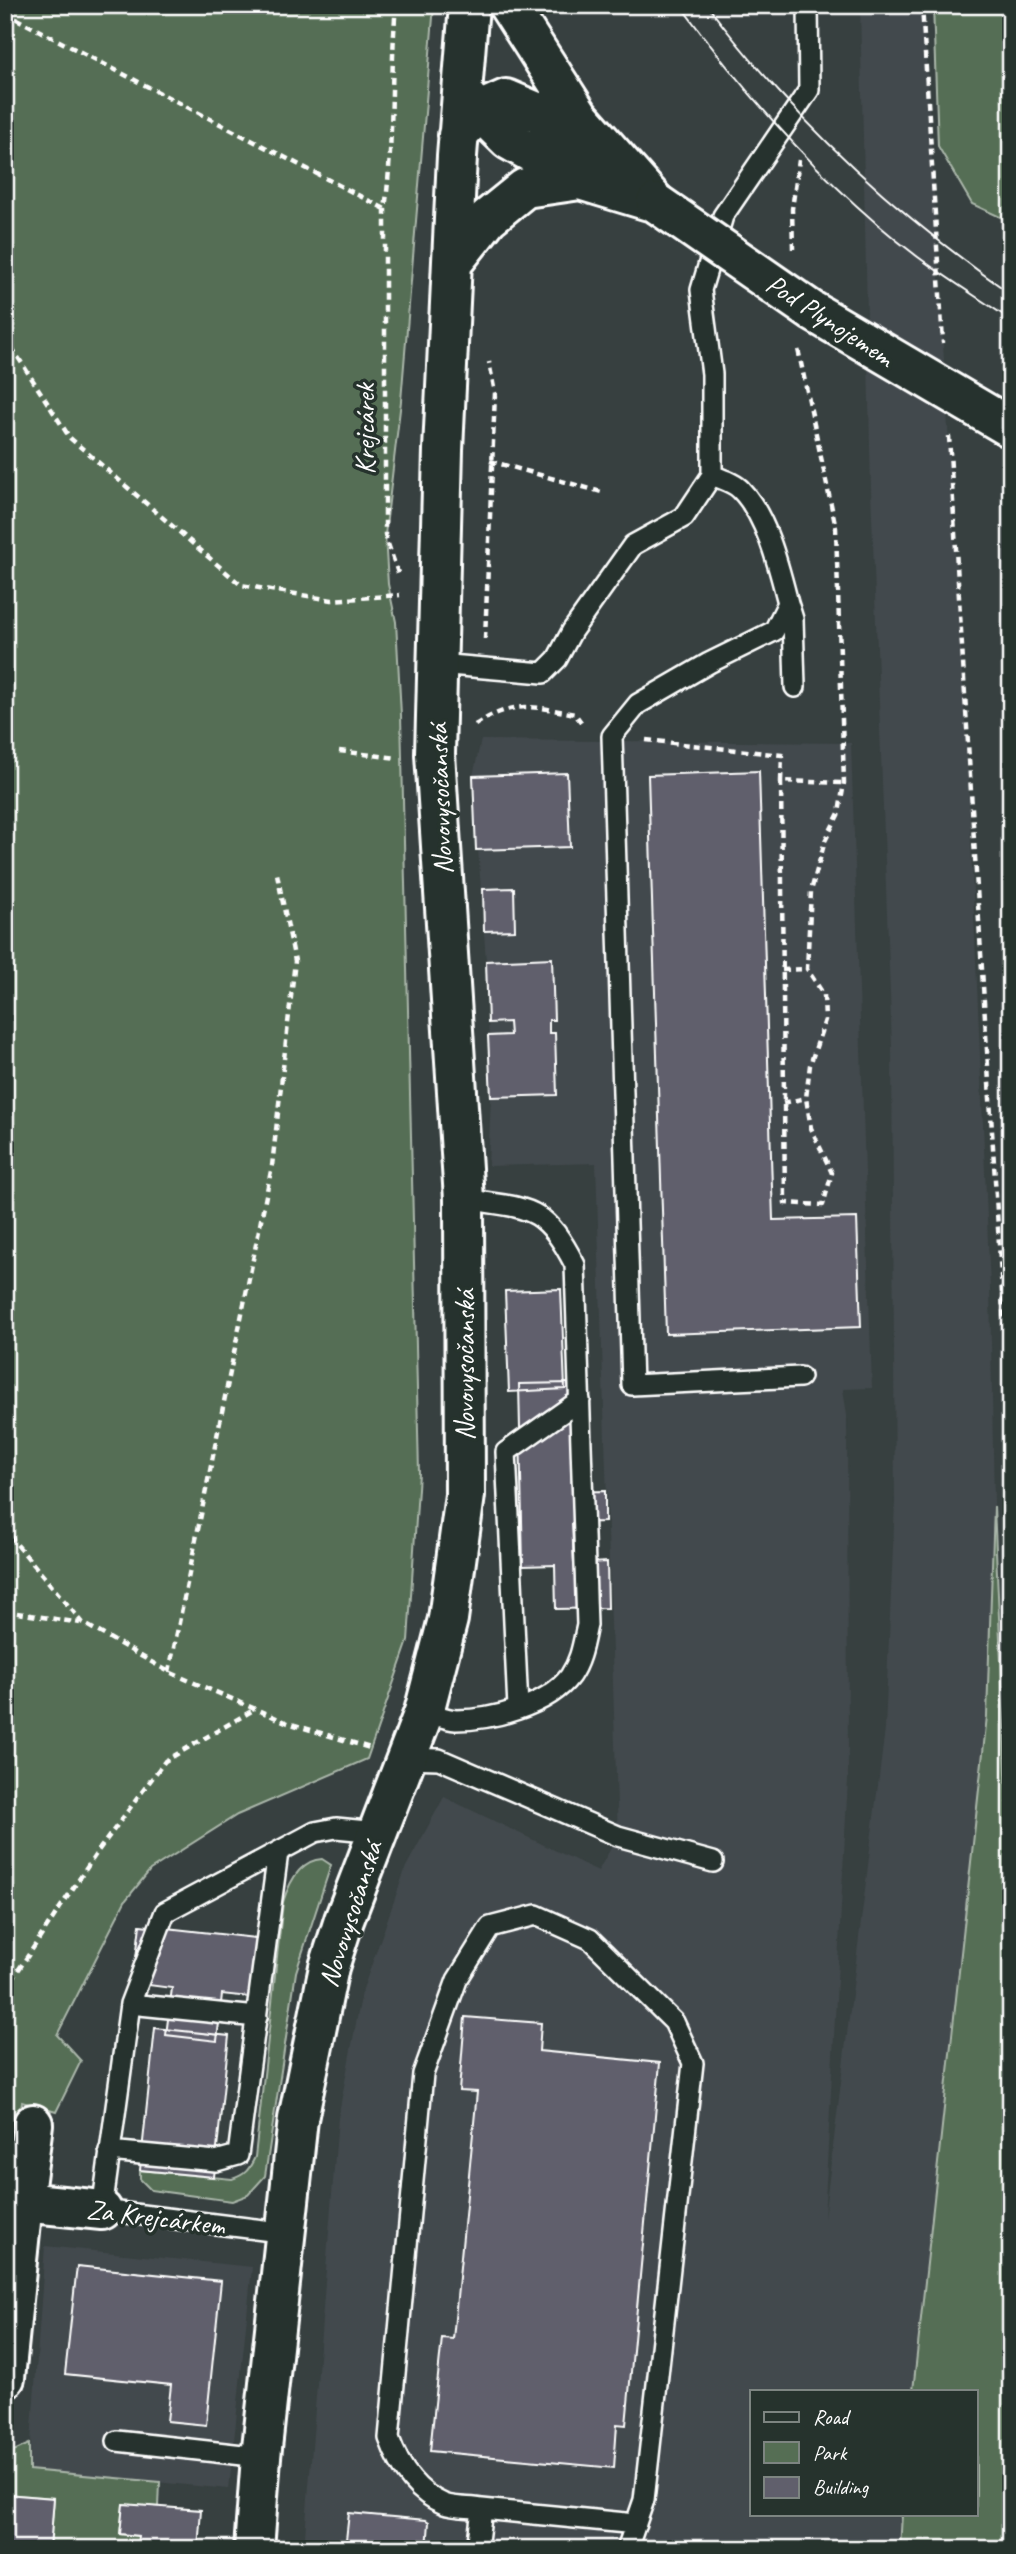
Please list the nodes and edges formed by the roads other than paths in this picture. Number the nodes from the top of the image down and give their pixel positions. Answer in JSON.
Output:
{"nodes":[{"id":1,"x":469,"y":5,"type":"edge"},
{"id":2,"x":508,"y":5,"type":"edge"},
{"id":3,"x":808,"y":5,"type":"edge"},
{"id":4,"x":464,"y":124,"type":"junction"},
{"id":5,"x":579,"y":180,"type":"junction"},
{"id":6,"x":656,"y":203,"type":"junction"},
{"id":7,"x":454,"y":261,"type":"junction"},
{"id":8,"x":1011,"y":428,"type":"edge"},
{"id":9,"x":712,"y":475,"type":"junction"},
{"id":10,"x":788,"y":603,"type":"junction"},
{"id":11,"x":438,"y":664,"type":"junction"},
{"id":12,"x":795,"y":687,"type":"dead end"},
{"id":13,"x":464,"y":1199,"type":"junction"},
{"id":14,"x":800,"y":1377,"type":"dead end"},
{"id":15,"x":580,"y":1400,"type":"junction"},
{"id":16,"x":518,"y":1708,"type":"junction"},
{"id":17,"x":424,"y":1712,"type":"junction"},
{"id":18,"x":405,"y":1758,"type":"junction"},
{"id":19,"x":377,"y":1832,"type":"junction"},
{"id":20,"x":278,"y":1852,"type":"junction"},
{"id":21,"x":713,"y":1862,"type":"dead end"},
{"id":22,"x":130,"y":2004,"type":"junction"},
{"id":23,"x":257,"y":2017,"type":"junction"},
{"id":24,"x":33,"y":2123,"type":"dead end"},
{"id":25,"x":109,"y":2151,"type":"junction"},
{"id":26,"x":23,"y":2202,"type":"junction"},
{"id":27,"x":102,"y":2210,"type":"junction"},
{"id":28,"x":288,"y":2232,"type":"junction"},
{"id":29,"x":5,"y":2378,"type":"edge"},
{"id":30,"x":117,"y":2441,"type":"dead end"},
{"id":31,"x":261,"y":2457,"type":"junction"},
{"id":32,"x":482,"y":2509,"type":"junction"},
{"id":33,"x":636,"y":2524,"type":"junction"},
{"id":34,"x":254,"y":2549,"type":"edge"},
{"id":35,"x":477,"y":2549,"type":"edge"},
{"id":36,"x":627,"y":2549,"type":"edge"}],
"edges":[{"from":1,"to":4,"type":"main road","name":"Novovysočanská"},
{"from":2,"to":6,"type":"main road"},
{"from":3,"to":9,"type":"lane"},
{"from":4,"to":5,"type":"main road"},
{"from":4,"to":6,"type":"main road"},
{"from":4,"to":7,"type":"main road","name":"Novovysočanská"},
{"from":5,"to":6,"type":"main road"},
{"from":5,"to":7,"type":"main road"},
{"from":6,"to":8,"type":"main road","name":"Pod Plynojemem","bridge":true},
{"from":7,"to":11,"type":"main road","name":"Novovysočanská"},
{"from":9,"to":10,"type":"lane"},
{"from":9,"to":11,"type":"lane"},
{"from":10,"to":12,"type":"lane"},
{"from":10,"to":14,"type":"lane"},
{"from":11,"to":13,"type":"main road","name":"Novovysočanská"},
{"from":13,"to":15,"type":"lane"},
{"from":13,"to":17,"type":"main road","name":"Novovysočanská"},
{"from":15,"to":16,"type":"lane"},
{"from":15,"to":16,"type":"lane"},
{"from":16,"to":17,"type":"lane"},
{"from":17,"to":18,"type":"main road","name":"Novovysočanská"},
{"from":18,"to":19,"type":"main road","name":"Novovysočanská"},
{"from":18,"to":21,"type":"lane"},
{"from":19,"to":20,"type":"lane"},
{"from":19,"to":28,"type":"main road","name":"Novovysočanská"},
{"from":20,"to":22,"type":"lane"},
{"from":20,"to":23,"type":"lane"},
{"from":22,"to":23,"type":"lane"},
{"from":22,"to":25,"type":"lane"},
{"from":23,"to":25,"type":"lane"},
{"from":24,"to":26,"type":"main road"},
{"from":25,"to":27,"type":"lane"},
{"from":26,"to":27,"type":"main road","name":"Za Krejcárkem"},
{"from":26,"to":29,"type":"main road"},
{"from":27,"to":28,"type":"lane","name":"Za Krejcárkem"},
{"from":28,"to":31,"type":"main road","name":"Novovysočanská"},
{"from":30,"to":31,"type":"lane"},
{"from":31,"to":34,"type":"main road","name":"Novovysočanská"},
{"from":32,"to":33,"type":"lane"},
{"from":32,"to":33,"type":"lane"},
{"from":32,"to":35,"type":"lane"},
{"from":33,"to":36,"type":"lane"}]}
